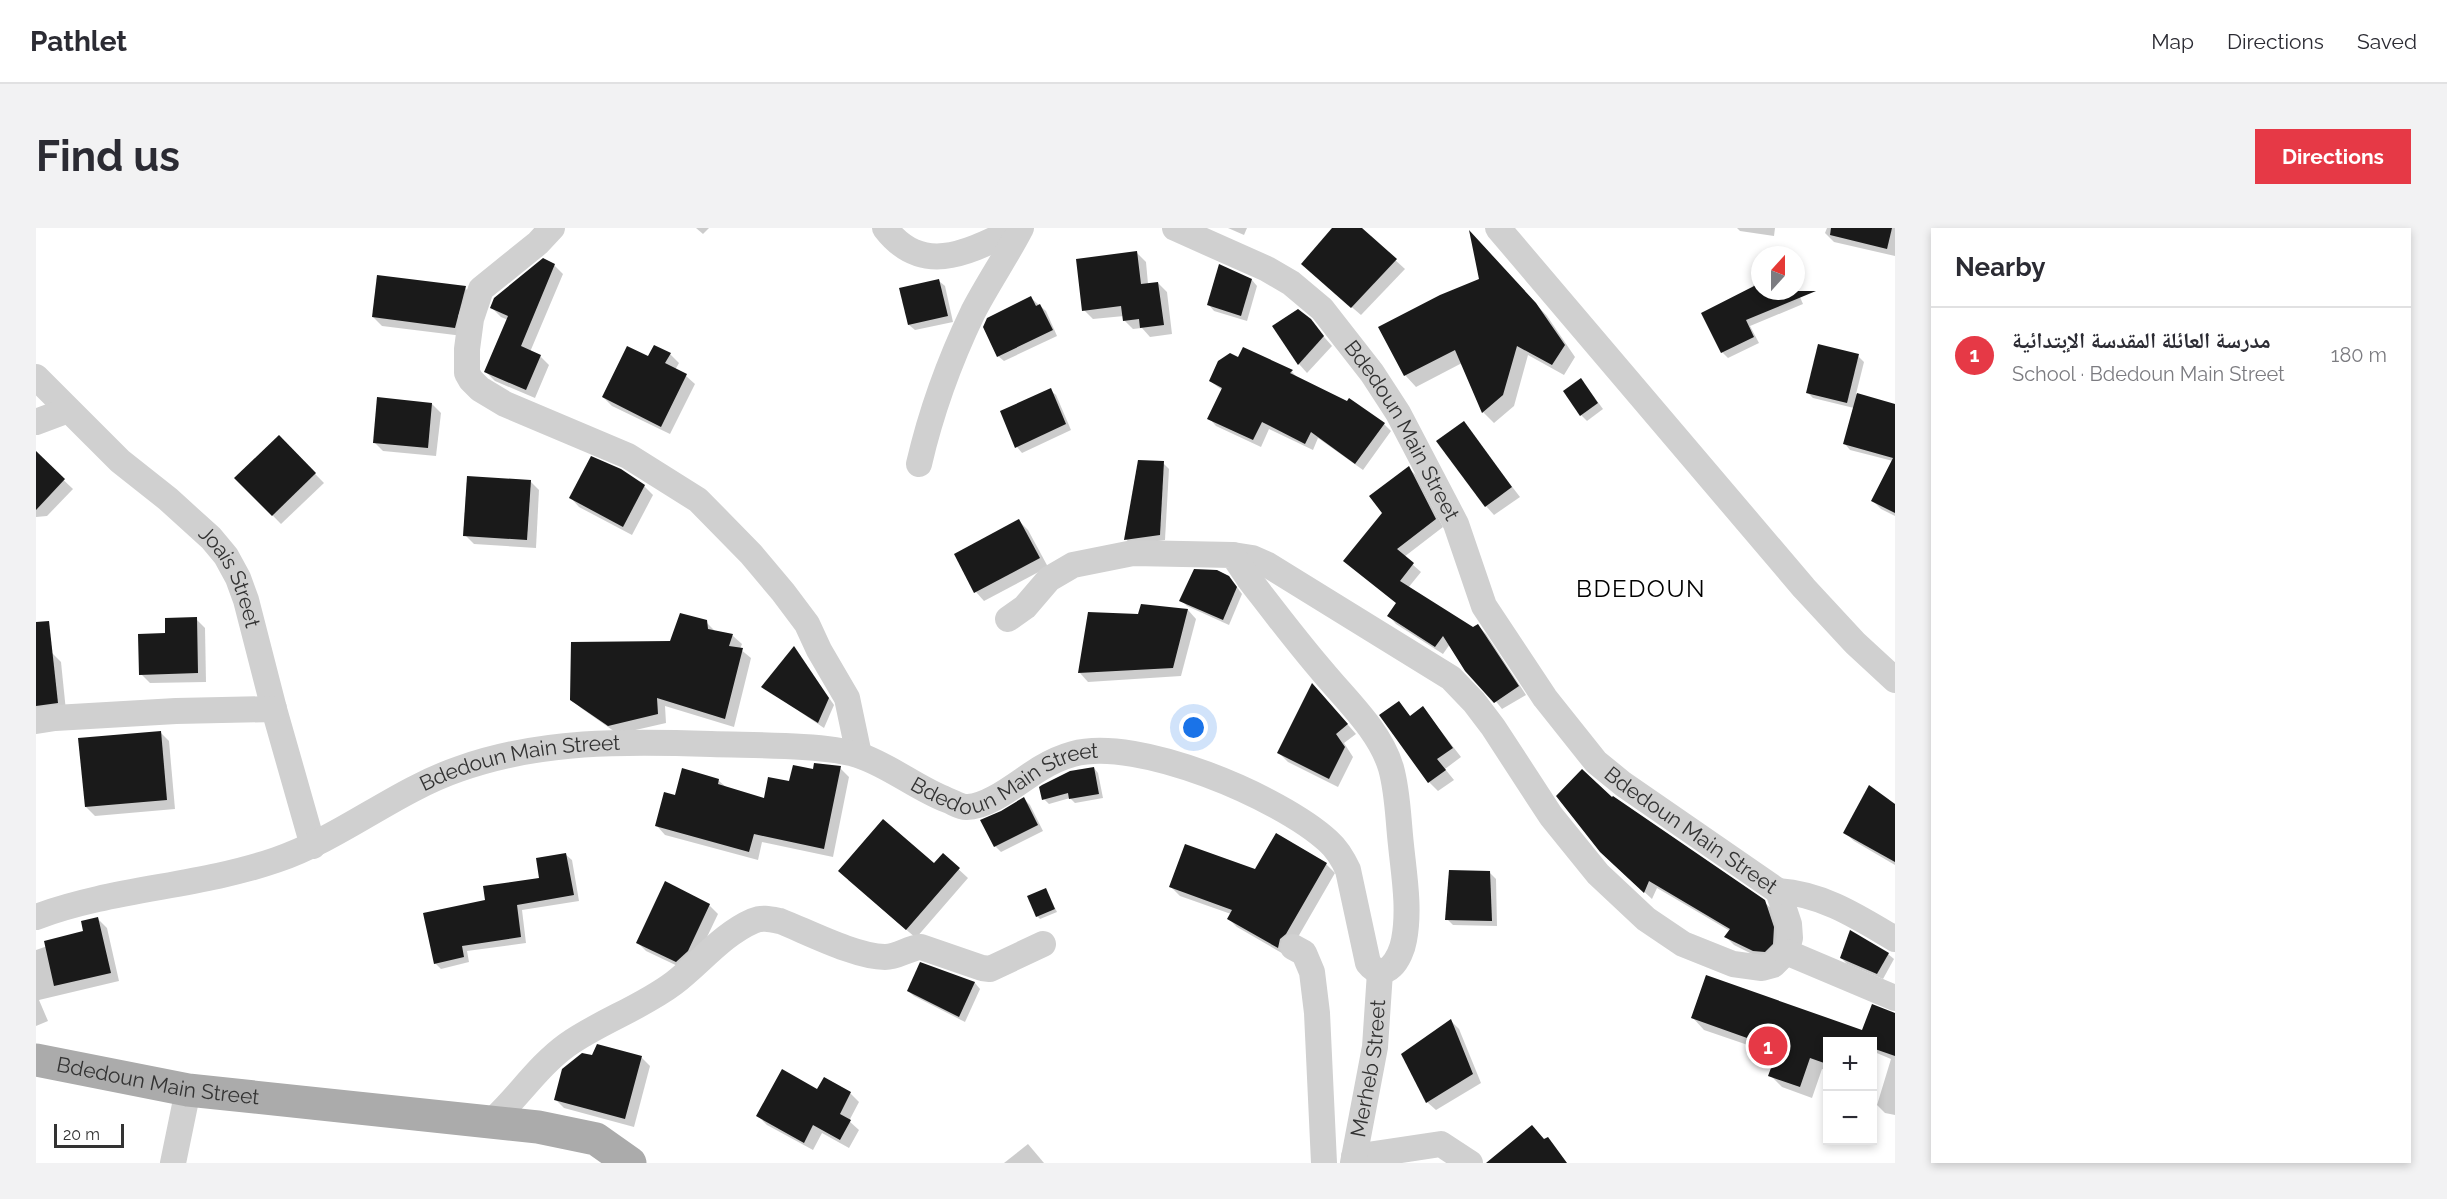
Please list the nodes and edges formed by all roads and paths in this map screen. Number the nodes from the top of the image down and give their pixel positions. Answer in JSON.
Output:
{"nodes":[{"id":1,"x":552,"y":228,"type":"edge"},
{"id":2,"x":885,"y":228,"type":"edge"},
{"id":3,"x":1020,"y":228,"type":"edge"},
{"id":4,"x":1176,"y":228,"type":"edge"},
{"id":5,"x":1498,"y":228,"type":"edge"},
{"id":6,"x":36,"y":377,"type":"edge"},
{"id":7,"x":68,"y":410,"type":"junction"},
{"id":8,"x":36,"y":422,"type":"edge"},
{"id":9,"x":919,"y":464,"type":"dead end"},
{"id":10,"x":1233,"y":555,"type":"junction"},
{"id":11,"x":1008,"y":619,"type":"dead end"},
{"id":12,"x":1895,"y":680,"type":"edge"},
{"id":13,"x":274,"y":709,"type":"junction"},
{"id":14,"x":36,"y":722,"type":"edge"},
{"id":15,"x":859,"y":755,"type":"junction"},
{"id":16,"x":313,"y":846,"type":"junction"},
{"id":17,"x":1778,"y":891,"type":"junction"},
{"id":18,"x":36,"y":918,"type":"edge"},
{"id":19,"x":1890,"y":929,"type":"edge"},
{"id":20,"x":1043,"y":944,"type":"dead end"},
{"id":21,"x":1293,"y":947,"type":"dead end"},
{"id":22,"x":1786,"y":952,"type":"junction"},
{"id":23,"x":1380,"y":972,"type":"junction"},
{"id":24,"x":1895,"y":998,"type":"edge"},
{"id":25,"x":36,"y":1060,"type":"edge"},
{"id":26,"x":188,"y":1090,"type":"junction"},
{"id":27,"x":494,"y":1120,"type":"junction"},
{"id":28,"x":1354,"y":1160,"type":"edge"},
{"id":29,"x":173,"y":1163,"type":"edge"},
{"id":30,"x":630,"y":1163,"type":"edge"},
{"id":31,"x":1324,"y":1163,"type":"edge"},
{"id":32,"x":1470,"y":1163,"type":"edge"}],
"edges":[{"from":1,"to":15,"type":"street"},
{"from":2,"to":3,"type":"street"},
{"from":3,"to":9,"type":"street"},
{"from":4,"to":17,"type":"street","name":"Bdedoun Main Street"},
{"from":5,"to":12,"type":"street"},
{"from":6,"to":7,"type":"street","name":"Joais Street"},
{"from":7,"to":8,"type":"street"},
{"from":7,"to":13,"type":"street","name":"Joais Street"},
{"from":10,"to":11,"type":"street"},
{"from":10,"to":22,"type":"street"},
{"from":10,"to":23,"type":"street"},
{"from":13,"to":14,"type":"street"},
{"from":13,"to":16,"type":"street","name":"Joais Street"},
{"from":15,"to":16,"type":"street","name":"Bdedoun Main Street"},
{"from":15,"to":23,"type":"street","name":"Bdedoun Main Street"},
{"from":16,"to":18,"type":"street","name":"Bdedoun Main Street"},
{"from":17,"to":19,"type":"street"},
{"from":17,"to":22,"type":"street","name":"Bdedoun Main Street"},
{"from":20,"to":27,"type":"street"},
{"from":21,"to":31,"type":"street"},
{"from":22,"to":24,"type":"street"},
{"from":23,"to":28,"type":"street","name":"Merheb Street"},
{"from":25,"to":26,"type":"main road","name":"Bdedoun Main Street"},
{"from":26,"to":27,"type":"main road","name":"Bdedoun Main Street"},
{"from":26,"to":29,"type":"street"},
{"from":27,"to":30,"type":"main road","name":"Bdedoun Main Street"},
{"from":28,"to":32,"type":"street"}]}
